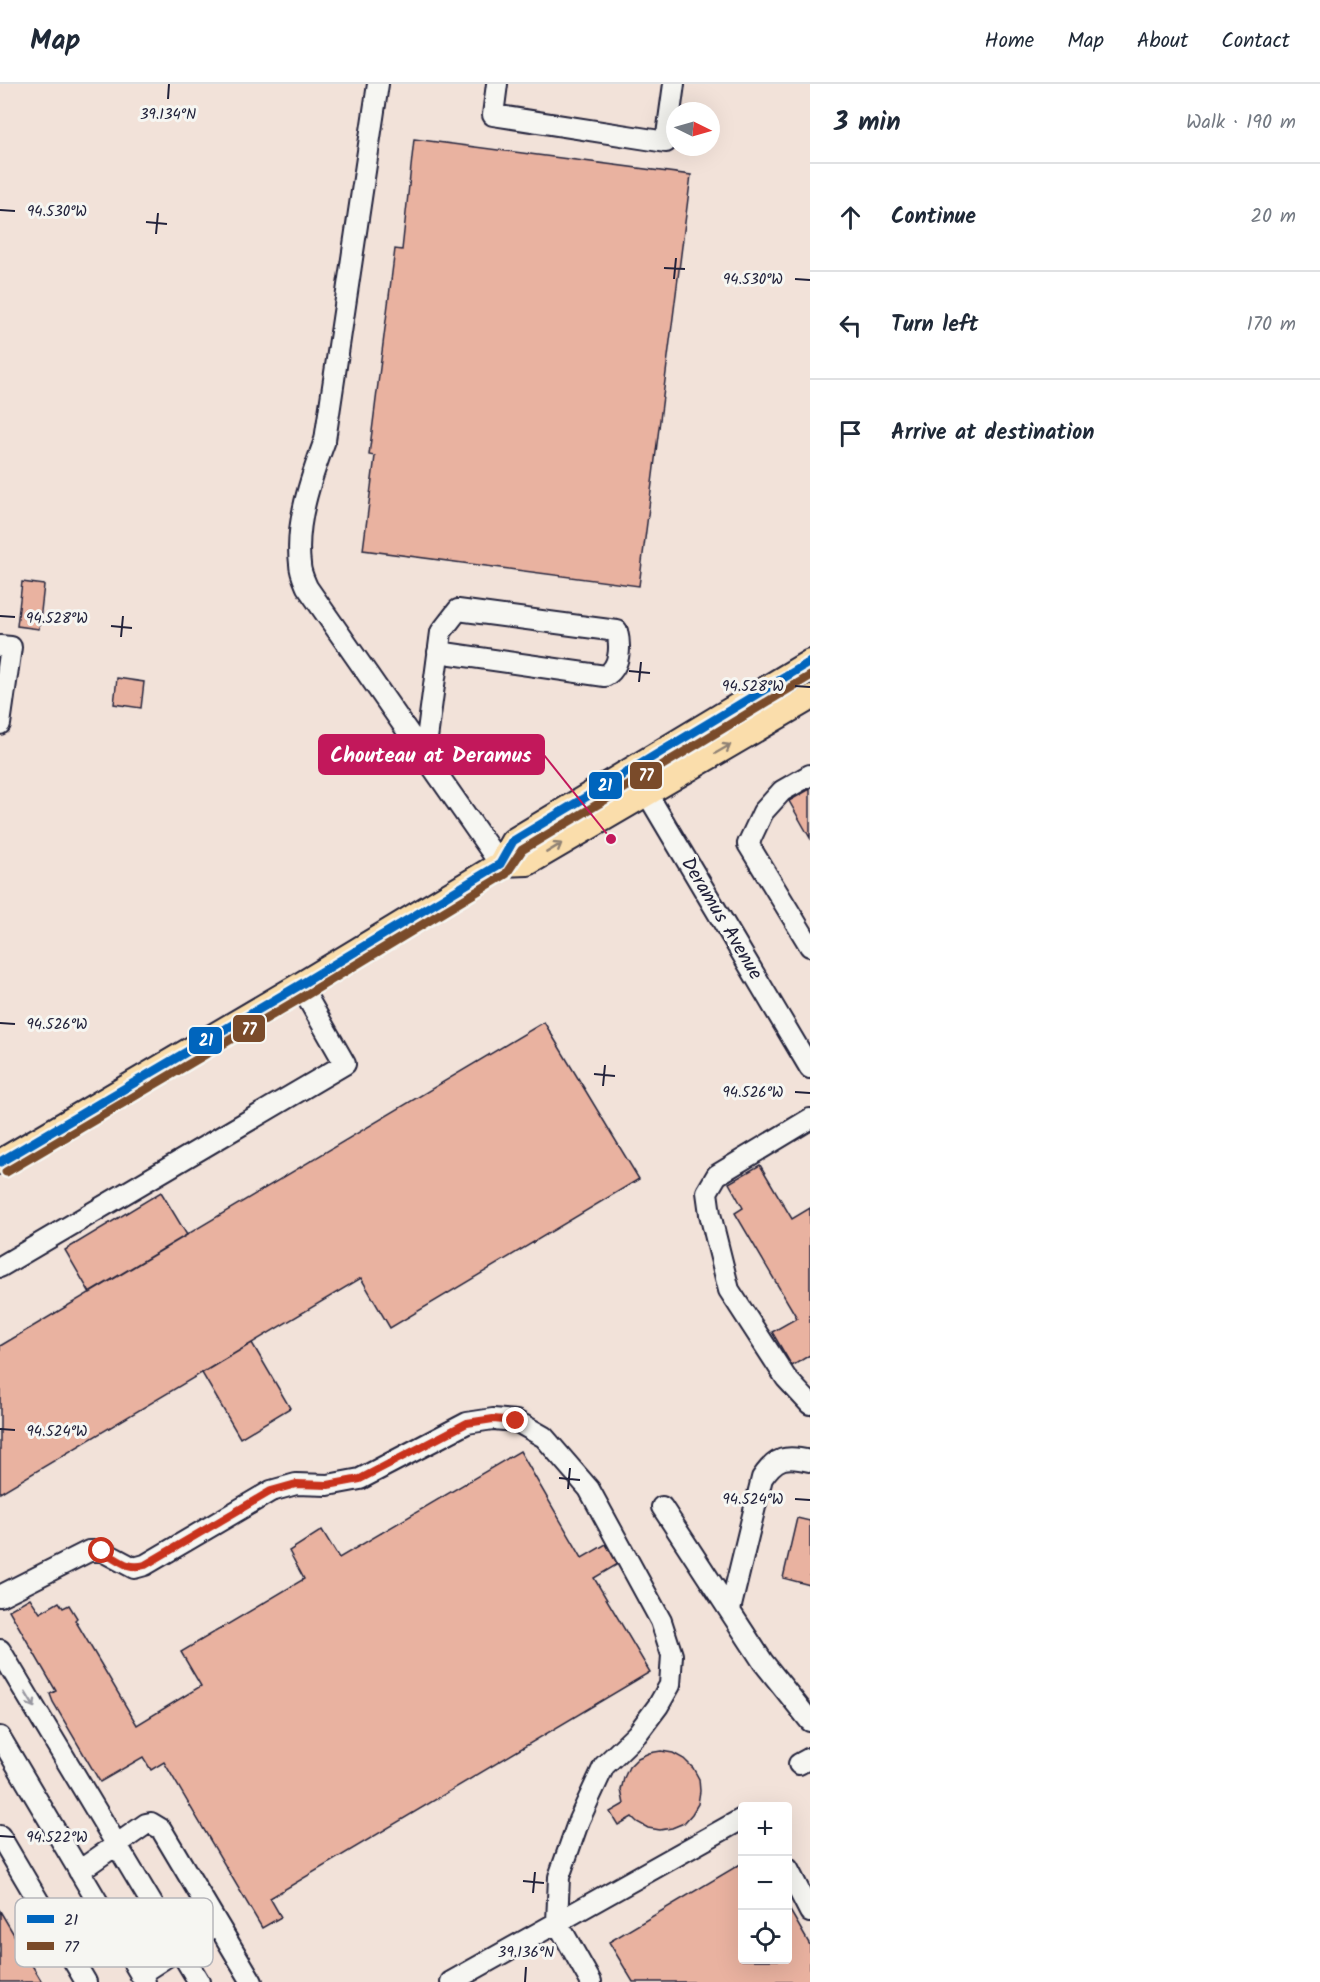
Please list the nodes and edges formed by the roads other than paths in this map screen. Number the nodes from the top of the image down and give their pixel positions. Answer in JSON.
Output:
{"nodes":[{"id":1,"x":378,"y":84,"type":"edge"},
{"id":2,"x":497,"y":84,"type":"edge"},
{"id":3,"x":674,"y":84,"type":"edge"},
{"id":4,"x":0,"y":646,"type":"edge"},
{"id":5,"x":438,"y":652,"type":"junction"},
{"id":6,"x":810,"y":662,"type":"edge"},
{"id":7,"x":810,"y":698,"type":"edge"},
{"id":8,"x":0,"y":724,"type":"edge"},
{"id":9,"x":425,"y":754,"type":"junction"},
{"id":10,"x":633,"y":770,"type":"junction"},
{"id":11,"x":810,"y":775,"type":"edge"},
{"id":12,"x":646,"y":794,"type":"junction"},
{"id":13,"x":500,"y":864,"type":"junction"},
{"id":14,"x":810,"y":946,"type":"edge"},
{"id":15,"x":300,"y":985,"type":"junction"},
{"id":16,"x":810,"y":1068,"type":"edge"},
{"id":17,"x":810,"y":1119,"type":"edge"},
{"id":18,"x":0,"y":1162,"type":"edge"},
{"id":19,"x":0,"y":1267,"type":"edge"},
{"id":20,"x":810,"y":1404,"type":"edge"},
{"id":21,"x":810,"y":1461,"type":"edge"},
{"id":22,"x":662,"y":1507,"type":"dead end"},
{"id":23,"x":0,"y":1596,"type":"edge"},
{"id":24,"x":730,"y":1610,"type":"junction"},
{"id":25,"x":0,"y":1650,"type":"edge"},
{"id":26,"x":810,"y":1721,"type":"edge"},
{"id":27,"x":2,"y":1746,"type":"edge"},
{"id":28,"x":738,"y":1821,"type":"edge"},
{"id":29,"x":0,"y":1836,"type":"edge"},
{"id":30,"x":115,"y":1845,"type":"junction"},
{"id":31,"x":79,"y":1871,"type":"junction"},
{"id":32,"x":792,"y":1877,"type":"edge"},
{"id":33,"x":37,"y":1898,"type":"edge"},
{"id":34,"x":95,"y":1898,"type":"edge"},
{"id":35,"x":148,"y":1898,"type":"edge"},
{"id":36,"x":202,"y":1898,"type":"edge"},
{"id":37,"x":810,"y":1912,"type":"edge"},
{"id":38,"x":213,"y":1916,"type":"edge"},
{"id":39,"x":557,"y":1923,"type":"junction"},
{"id":40,"x":218,"y":1924,"type":"junction"},
{"id":41,"x":213,"y":1927,"type":"edge"},
{"id":42,"x":77,"y":1967,"type":"edge"},
{"id":43,"x":157,"y":1967,"type":"edge"},
{"id":44,"x":190,"y":1967,"type":"edge"},
{"id":45,"x":143,"y":1978,"type":"edge"},
{"id":46,"x":86,"y":1982,"type":"edge"},
{"id":47,"x":199,"y":1982,"type":"edge"},
{"id":48,"x":252,"y":1982,"type":"edge"},
{"id":49,"x":451,"y":1982,"type":"edge"},
{"id":50,"x":591,"y":1982,"type":"edge"}],
"edges":[{"from":1,"to":9,"type":"street"},
{"from":2,"to":3,"type":"street"},
{"from":4,"to":8,"type":"street"},
{"from":5,"to":5,"type":"street"},
{"from":5,"to":9,"type":"street"},
{"from":6,"to":10,"type":"main road"},
{"from":12,"to":7,"type":"main road","one_way":true},
{"from":9,"to":13,"type":"street"},
{"from":10,"to":12,"type":"street","name":"Deramus Avenue"},
{"from":10,"to":13,"type":"main road"},
{"from":11,"to":14,"type":"street"},
{"from":13,"to":12,"type":"main road","one_way":true},
{"from":12,"to":16,"type":"street","name":"Deramus Avenue"},
{"from":13,"to":15,"type":"main road"},
{"from":15,"to":18,"type":"main road"},
{"from":15,"to":19,"type":"street"},
{"from":17,"to":20,"type":"street"},
{"from":21,"to":24,"type":"street"},
{"from":22,"to":24,"type":"street"},
{"from":23,"to":39,"type":"street"},
{"from":24,"to":26,"type":"street"},
{"from":25,"to":30,"type":"street","one_way":true},
{"from":27,"to":31,"type":"street"},
{"from":28,"to":39,"type":"street"},
{"from":29,"to":33,"type":"street"},
{"from":30,"to":31,"type":"street"},
{"from":30,"to":35,"type":"street"},
{"from":30,"to":36,"type":"street"},
{"from":31,"to":34,"type":"street"},
{"from":32,"to":37,"type":"street"},
{"from":38,"to":40,"type":"street"},
{"from":39,"to":49,"type":"street"},
{"from":39,"to":50,"type":"street"},
{"from":40,"to":41,"type":"street"},
{"from":40,"to":48,"type":"street"},
{"from":42,"to":46,"type":"street"},
{"from":43,"to":45,"type":"street"},
{"from":44,"to":47,"type":"street"}]}
